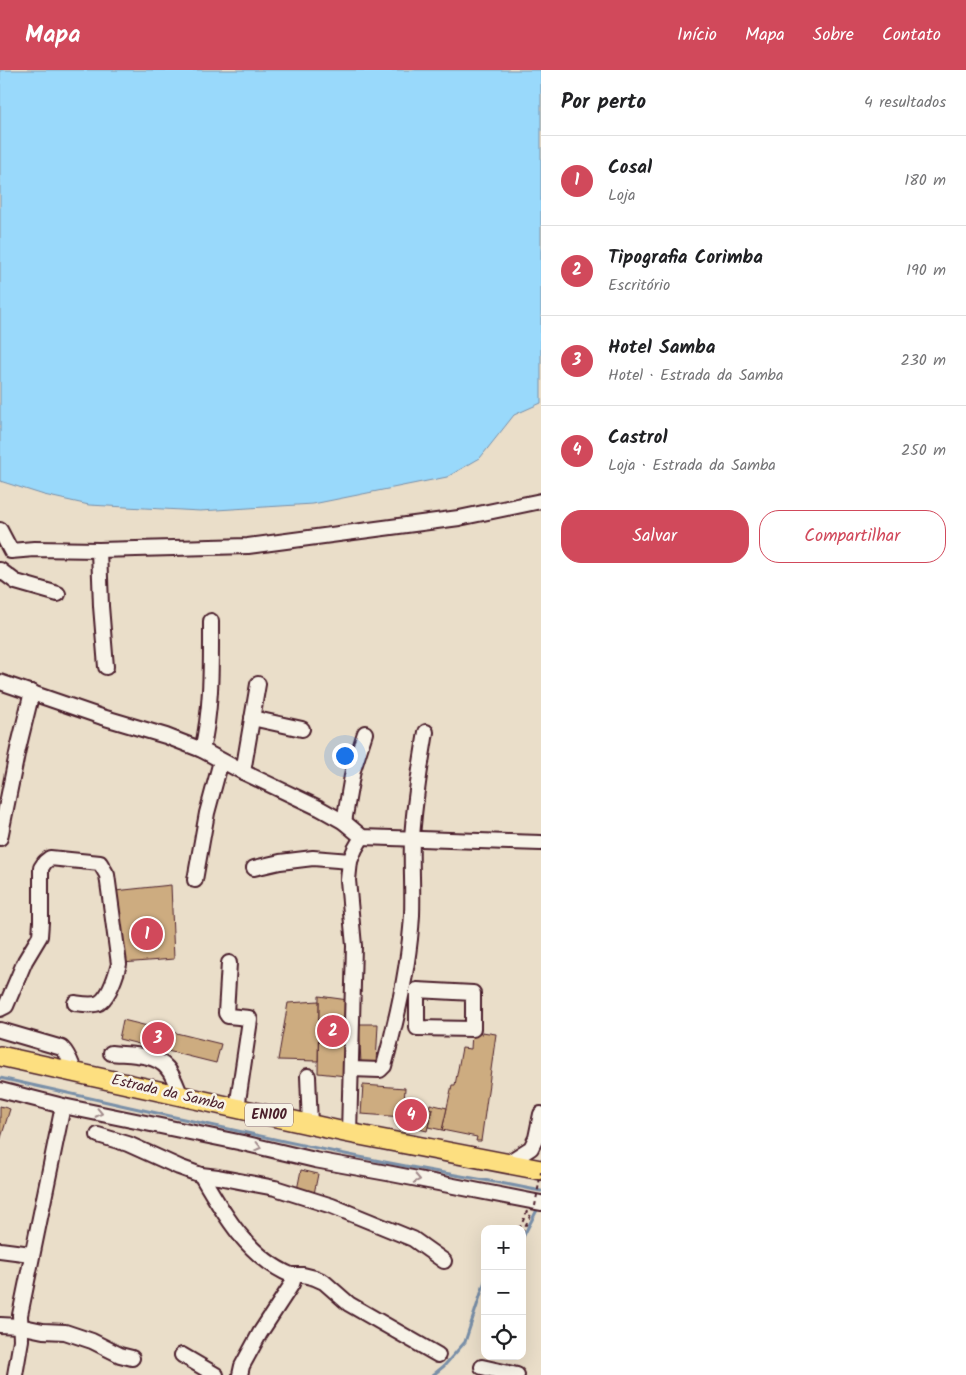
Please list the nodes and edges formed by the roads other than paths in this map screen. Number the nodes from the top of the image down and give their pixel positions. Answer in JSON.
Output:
{"nodes":[{"id":1,"x":541,"y":501,"type":"edge"},
{"id":2,"x":0,"y":530,"type":"edge"},
{"id":3,"x":99,"y":550,"type":"junction"},
{"id":4,"x":11,"y":551,"type":"junction"},
{"id":5,"x":0,"y":569,"type":"edge"},
{"id":6,"x":58,"y":594,"type":"dead end"},
{"id":7,"x":211,"y":621,"type":"dead end"},
{"id":8,"x":106,"y":667,"type":"dead end"},
{"id":9,"x":0,"y":682,"type":"edge"},
{"id":10,"x":258,"y":684,"type":"dead end"},
{"id":11,"x":32,"y":692,"type":"junction"},
{"id":12,"x":252,"y":718,"type":"junction"},
{"id":13,"x":302,"y":729,"type":"dead end"},
{"id":14,"x":426,"y":732,"type":"dead end"},
{"id":15,"x":364,"y":733,"type":"dead end"},
{"id":16,"x":202,"y":750,"type":"junction"},
{"id":17,"x":221,"y":760,"type":"junction"},
{"id":18,"x":243,"y":772,"type":"junction"},
{"id":19,"x":344,"y":822,"type":"junction"},
{"id":20,"x":1,"y":831,"type":"edge"},
{"id":21,"x":362,"y":837,"type":"junction"},
{"id":22,"x":412,"y":838,"type":"junction"},
{"id":23,"x":541,"y":843,"type":"edge"},
{"id":24,"x":350,"y":861,"type":"junction"},
{"id":25,"x":254,"y":868,"type":"dead end"},
{"id":26,"x":195,"y":880,"type":"dead end"},
{"id":27,"x":229,"y":963,"type":"dead end"},
{"id":28,"x":401,"y":1002,"type":"junction"},
{"id":29,"x":75,"y":1003,"type":"dead end"},
{"id":30,"x":417,"y":1004,"type":"junction"},
{"id":31,"x":0,"y":1009,"type":"edge"},
{"id":32,"x":0,"y":1030,"type":"edge"},
{"id":33,"x":110,"y":1053,"type":"dead end"},
{"id":34,"x":0,"y":1056,"type":"edge"},
{"id":35,"x":0,"y":1067,"type":"edge"},
{"id":36,"x":351,"y":1069,"type":"junction"},
{"id":37,"x":75,"y":1072,"type":"junction"},
{"id":38,"x":308,"y":1076,"type":"dead end"},
{"id":39,"x":0,"y":1090,"type":"edge"},
{"id":40,"x":181,"y":1096,"type":"junction"},
{"id":41,"x":63,"y":1106,"type":"junction"},
{"id":42,"x":237,"y":1108,"type":"junction"},
{"id":43,"x":541,"y":1114,"type":"edge"},
{"id":44,"x":310,"y":1125,"type":"junction"},
{"id":45,"x":349,"y":1133,"type":"junction"},
{"id":46,"x":98,"y":1135,"type":"dead end"},
{"id":47,"x":506,"y":1164,"type":"junction"},
{"id":48,"x":541,"y":1171,"type":"edge"},
{"id":49,"x":201,"y":1176,"type":"junction"},
{"id":50,"x":541,"y":1179,"type":"edge"},
{"id":51,"x":534,"y":1204,"type":"edge"},
{"id":52,"x":0,"y":1250,"type":"edge"},
{"id":53,"x":31,"y":1254,"type":"junction"},
{"id":54,"x":444,"y":1261,"type":"dead end"},
{"id":55,"x":291,"y":1275,"type":"junction"},
{"id":56,"x":0,"y":1325,"type":"edge"},
{"id":57,"x":19,"y":1326,"type":"junction"},
{"id":58,"x":182,"y":1355,"type":"dead end"},
{"id":59,"x":438,"y":1355,"type":"dead end"},
{"id":60,"x":132,"y":1358,"type":"dead end"},
{"id":61,"x":482,"y":1367,"type":"dead end"},
{"id":62,"x":15,"y":1375,"type":"edge"},
{"id":63,"x":216,"y":1375,"type":"edge"},
{"id":64,"x":240,"y":1375,"type":"edge"},
{"id":65,"x":517,"y":1375,"type":"edge"}],
"edges":[{"from":1,"to":3,"type":"street"},
{"from":2,"to":4,"type":"street"},
{"from":3,"to":4,"type":"street"},
{"from":3,"to":8,"type":"street"},
{"from":4,"to":5,"type":"street"},
{"from":5,"to":6,"type":"street"},
{"from":7,"to":16,"type":"street"},
{"from":9,"to":11,"type":"street"},
{"from":10,"to":12,"type":"street"},
{"from":11,"to":16,"type":"street"},
{"from":11,"to":20,"type":"street"},
{"from":12,"to":13,"type":"street"},
{"from":12,"to":18,"type":"street"},
{"from":14,"to":22,"type":"street"},
{"from":15,"to":19,"type":"street"},
{"from":16,"to":17,"type":"street"},
{"from":17,"to":18,"type":"street"},
{"from":17,"to":26,"type":"street"},
{"from":18,"to":19,"type":"street"},
{"from":19,"to":21,"type":"street"},
{"from":21,"to":22,"type":"street"},
{"from":21,"to":24,"type":"street"},
{"from":22,"to":23,"type":"street"},
{"from":22,"to":28,"type":"street"},
{"from":24,"to":25,"type":"street"},
{"from":24,"to":36,"type":"street"},
{"from":27,"to":42,"type":"street"},
{"from":28,"to":30,"type":"street"},
{"from":28,"to":36,"type":"street"},
{"from":29,"to":31,"type":"street"},
{"from":30,"to":30,"type":"street"},
{"from":32,"to":37,"type":"street"},
{"from":33,"to":40,"type":"street"},
{"from":34,"to":37,"type":"main road","name":"Estrada da Samba","number":"EN100"},
{"from":35,"to":50,"type":"main road","name":"Estrada da Samba","number":"EN100"},
{"from":36,"to":45,"type":"street"},
{"from":37,"to":40,"type":"main road","name":"Estrada da Samba","number":"EN100"},
{"from":38,"to":44,"type":"street"},
{"from":39,"to":41,"type":"street"},
{"from":40,"to":42,"type":"main road","name":"Estrada da Samba","number":"EN100"},
{"from":41,"to":51,"type":"street","one_way":true},
{"from":41,"to":53,"type":"street"},
{"from":42,"to":44,"type":"main road","name":"Estrada da Samba","number":"EN100"},
{"from":43,"to":47,"type":"street"},
{"from":44,"to":45,"type":"main road","name":"Estrada da Samba","number":"EN100"},
{"from":45,"to":47,"type":"main road","name":"Estrada da Samba","number":"EN100"},
{"from":46,"to":49,"type":"street"},
{"from":47,"to":48,"type":"main road","name":"Estrada da Samba","number":"EN100"},
{"from":49,"to":54,"type":"street"},
{"from":49,"to":55,"type":"street"},
{"from":52,"to":53,"type":"street"},
{"from":53,"to":57,"type":"street"},
{"from":55,"to":59,"type":"street"},
{"from":55,"to":64,"type":"street"},
{"from":56,"to":57,"type":"street"},
{"from":57,"to":60,"type":"street"},
{"from":57,"to":62,"type":"street"},
{"from":58,"to":63,"type":"street"},
{"from":61,"to":65,"type":"street"}]}
